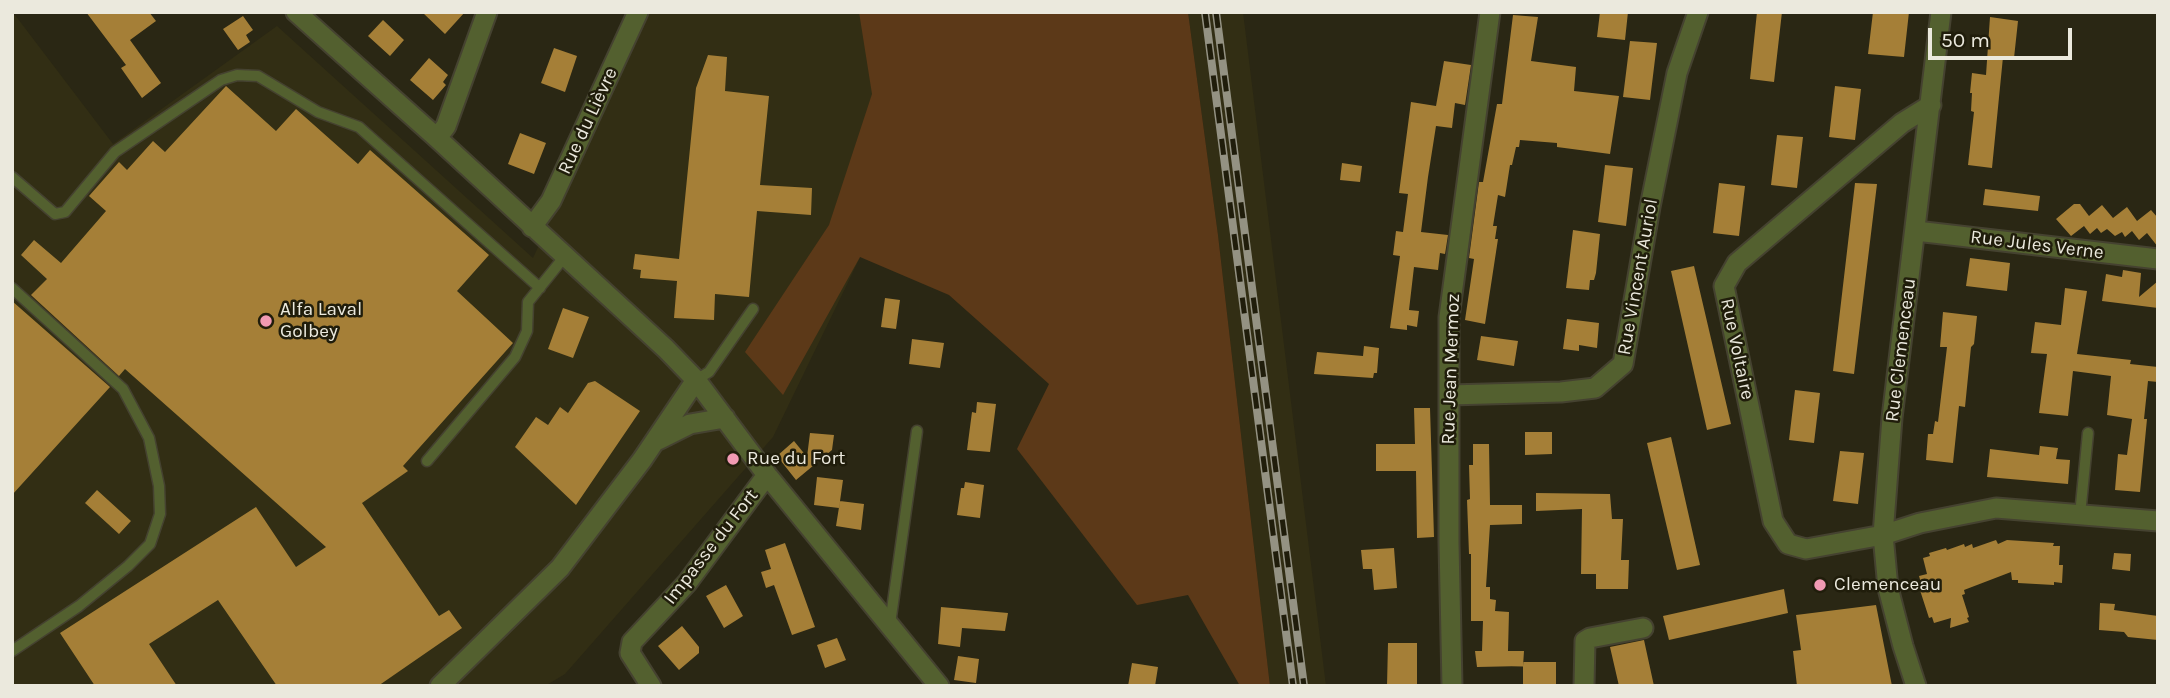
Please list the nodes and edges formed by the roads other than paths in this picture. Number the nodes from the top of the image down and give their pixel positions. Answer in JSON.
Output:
{"nodes":[{"id":1,"x":296,"y":12,"type":"edge"},
{"id":2,"x":487,"y":12,"type":"edge"},
{"id":3,"x":638,"y":12,"type":"edge"},
{"id":4,"x":1490,"y":12,"type":"edge"},
{"id":5,"x":1698,"y":12,"type":"edge"},
{"id":6,"x":1941,"y":12,"type":"edge"},
{"id":7,"x":1931,"y":104,"type":"junction"},
{"id":8,"x":437,"y":138,"type":"junction"},
{"id":9,"x":12,"y":177,"type":"edge"},
{"id":10,"x":532,"y":227,"type":"junction"},
{"id":11,"x":1916,"y":231,"type":"junction"},
{"id":12,"x":565,"y":256,"type":"junction"},
{"id":13,"x":2158,"y":259,"type":"edge"},
{"id":14,"x":12,"y":288,"type":"edge"},
{"id":15,"x":540,"y":288,"type":"junction"},
{"id":16,"x":752,"y":309,"type":"dead end"},
{"id":17,"x":696,"y":380,"type":"junction"},
{"id":18,"x":1448,"y":395,"type":"junction"},
{"id":19,"x":725,"y":418,"type":"junction"},
{"id":20,"x":918,"y":431,"type":"dead end"},
{"id":21,"x":2088,"y":433,"type":"dead end"},
{"id":22,"x":654,"y":442,"type":"junction"},
{"id":23,"x":427,"y":461,"type":"dead end"},
{"id":24,"x":767,"y":475,"type":"junction"},
{"id":25,"x":2080,"y":515,"type":"junction"},
{"id":26,"x":2158,"y":521,"type":"edge"},
{"id":27,"x":1883,"y":535,"type":"junction"},
{"id":28,"x":890,"y":624,"type":"junction"},
{"id":29,"x":1643,"y":628,"type":"dead end"},
{"id":30,"x":12,"y":651,"type":"edge"},
{"id":31,"x":440,"y":686,"type":"edge"},
{"id":32,"x":651,"y":686,"type":"edge"},
{"id":33,"x":939,"y":686,"type":"edge"},
{"id":34,"x":1452,"y":686,"type":"edge"},
{"id":35,"x":1584,"y":686,"type":"edge"},
{"id":36,"x":1916,"y":686,"type":"edge"}],
"edges":[{"from":1,"to":8,"type":"street"},
{"from":2,"to":8,"type":"street"},
{"from":3,"to":10,"type":"street","name":"Rue du Lièvre"},
{"from":4,"to":18,"type":"street","name":"Rue Jean Mermoz"},
{"from":5,"to":18,"type":"street","name":"Rue Vincent Auriol"},
{"from":6,"to":7,"type":"street","name":"Rue Clemenceau"},
{"from":7,"to":11,"type":"street","name":"Rue Clemenceau"},
{"from":7,"to":27,"type":"street","name":"Rue Voltaire"},
{"from":8,"to":10,"type":"street"},
{"from":9,"to":15,"type":"lane"},
{"from":10,"to":12,"type":"street"},
{"from":11,"to":13,"type":"street","name":"Rue Jules Verne"},
{"from":11,"to":27,"type":"street","name":"Rue Clemenceau"},
{"from":12,"to":15,"type":"lane"},
{"from":12,"to":17,"type":"street"},
{"from":14,"to":30,"type":"lane"},
{"from":15,"to":23,"type":"lane"},
{"from":16,"to":17,"type":"lane"},
{"from":17,"to":19,"type":"street"},
{"from":17,"to":22,"type":"street"},
{"from":18,"to":34,"type":"street","name":"Rue Jean Mermoz"},
{"from":19,"to":22,"type":"street"},
{"from":19,"to":24,"type":"street"},
{"from":20,"to":28,"type":"lane"},
{"from":21,"to":25,"type":"lane"},
{"from":22,"to":31,"type":"street"},
{"from":24,"to":28,"type":"street"},
{"from":24,"to":32,"type":"street","name":"Impasse du Fort"},
{"from":25,"to":26,"type":"street","name":"Rue Voltaire"},
{"from":25,"to":27,"type":"street","name":"Rue Voltaire"},
{"from":27,"to":36,"type":"street","name":"Rue Clemenceau"},
{"from":28,"to":33,"type":"street"},
{"from":29,"to":35,"type":"street"}]}
